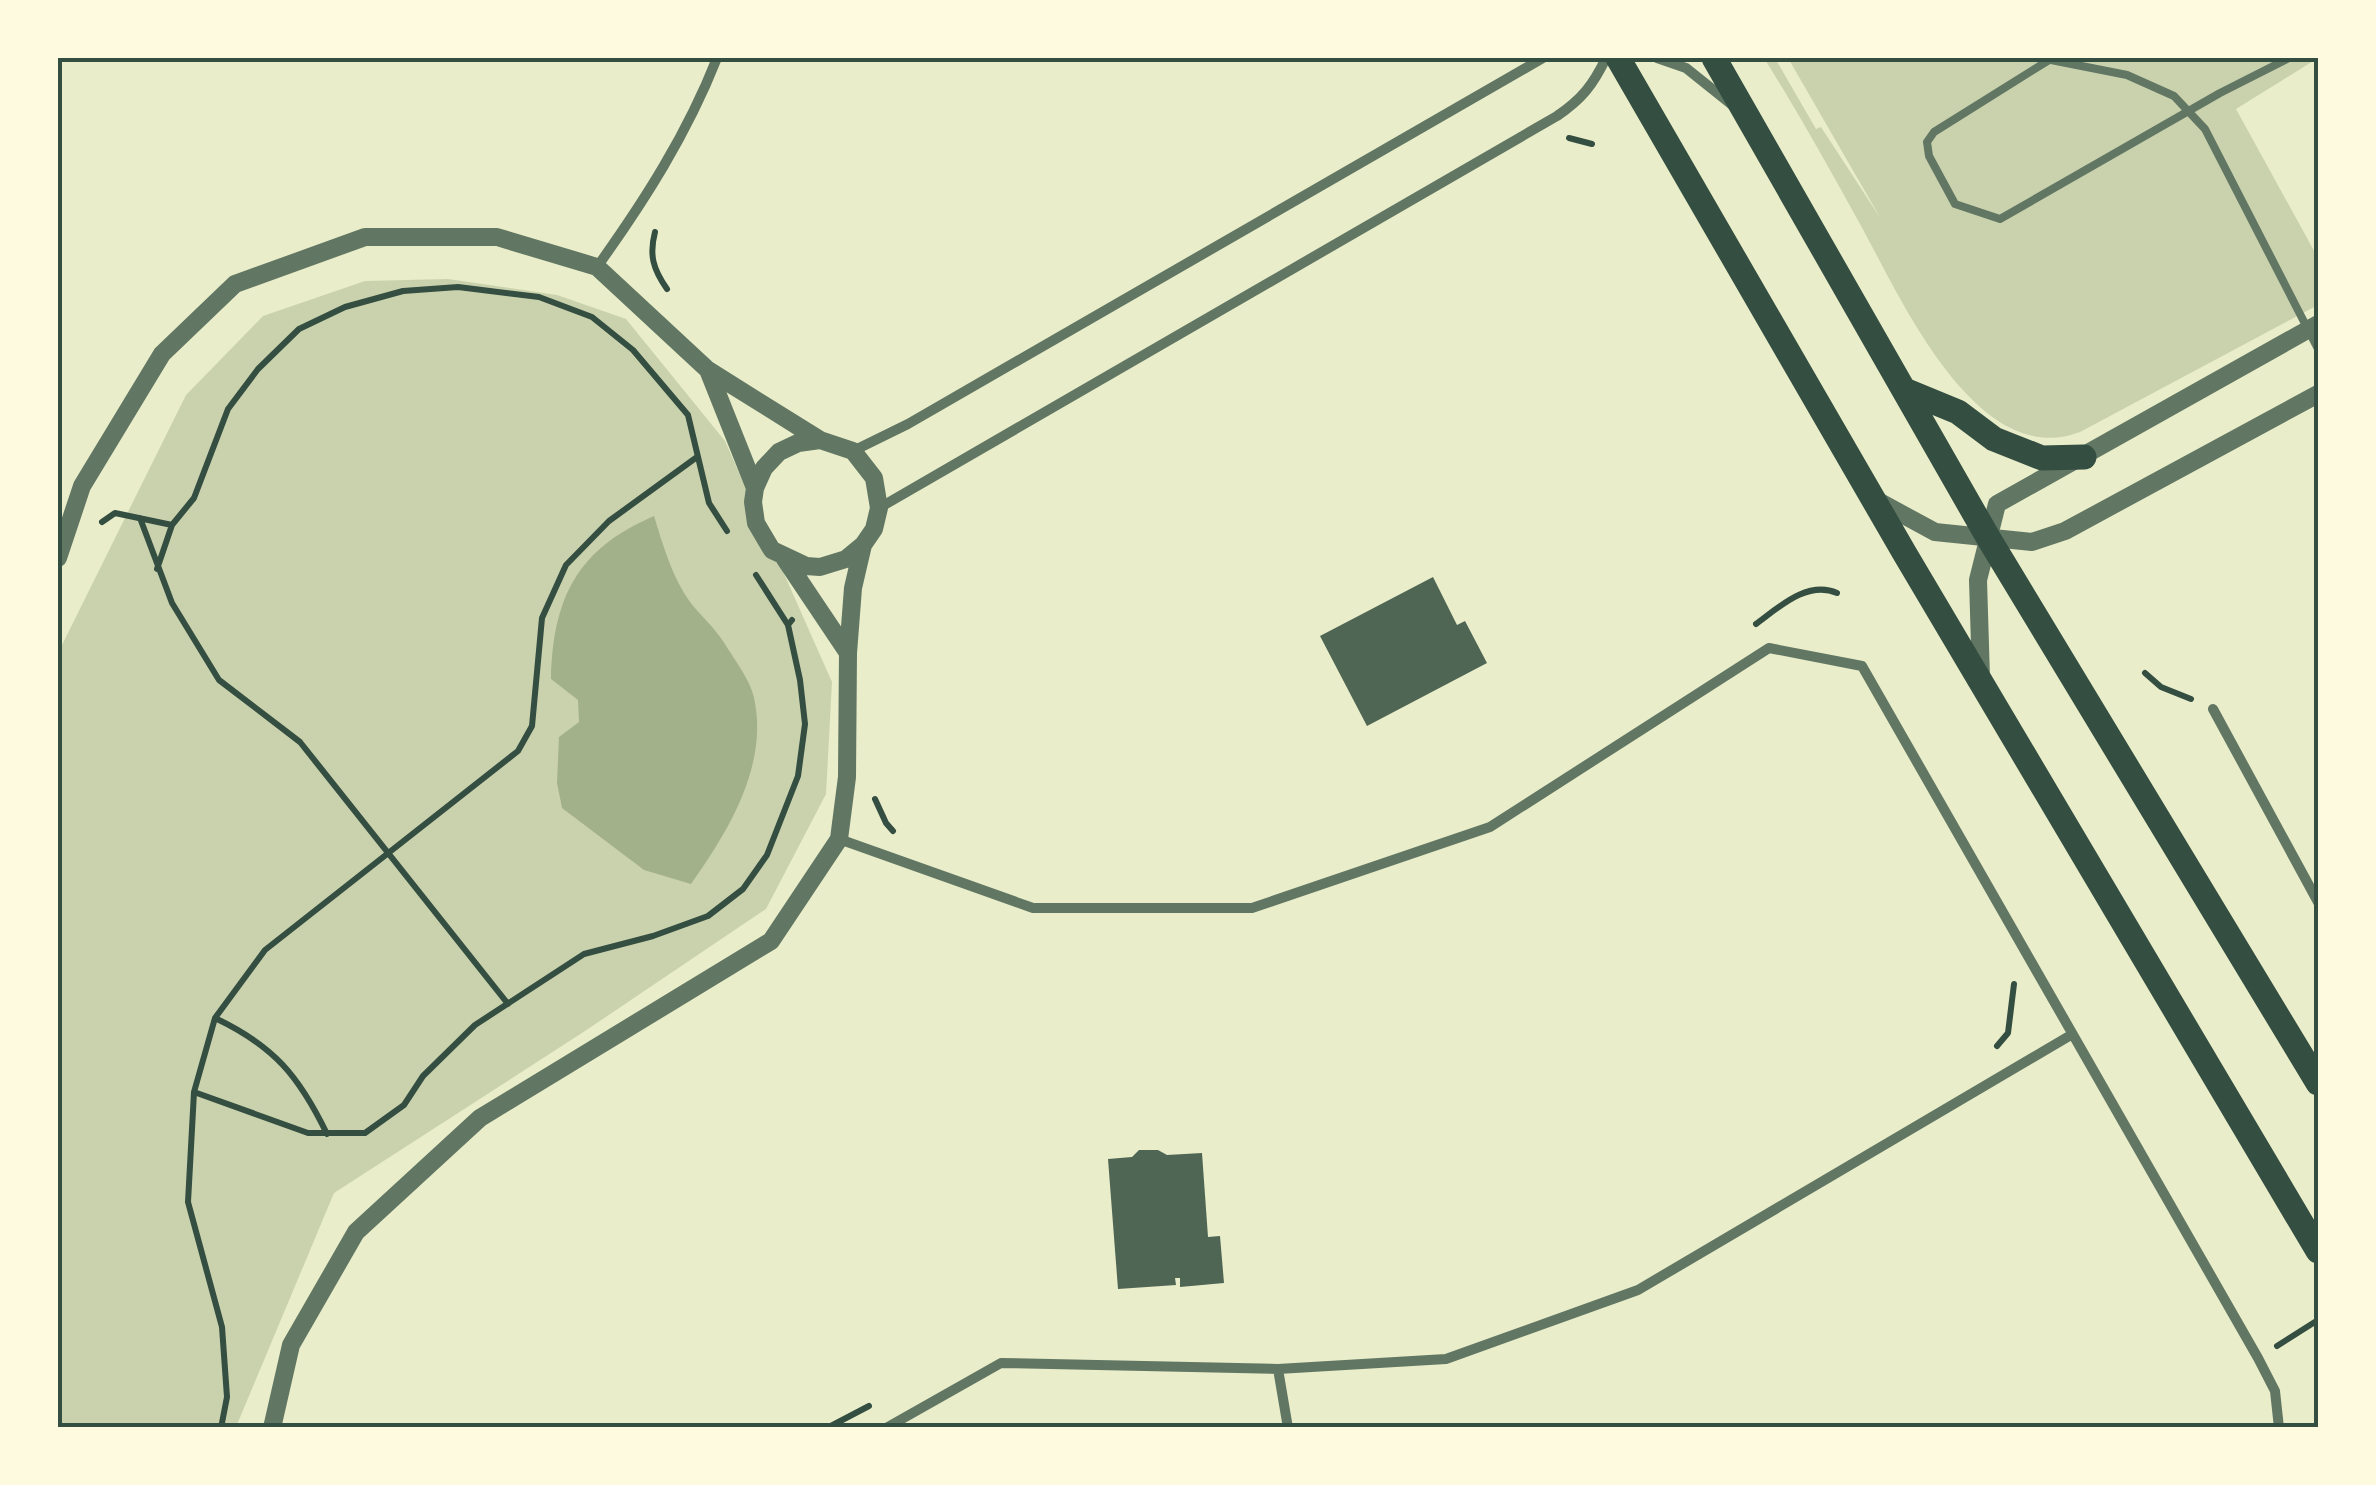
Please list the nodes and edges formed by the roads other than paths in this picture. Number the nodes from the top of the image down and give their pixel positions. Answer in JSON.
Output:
{"nodes":[{"id":1,"x":717,"y":58,"type":"edge"},
{"id":2,"x":1543,"y":58,"type":"edge"},
{"id":3,"x":1606,"y":58,"type":"edge"},
{"id":4,"x":1618,"y":58,"type":"edge"},
{"id":5,"x":1657,"y":58,"type":"edge"},
{"id":6,"x":1714,"y":58,"type":"edge"},
{"id":7,"x":2080,"y":58,"type":"edge"},
{"id":8,"x":2290,"y":58,"type":"edge"},
{"id":9,"x":2045,"y":59,"type":"edge"},
{"id":10,"x":2072,"y":65,"type":"junction"},
{"id":11,"x":2188,"y":112,"type":"junction"},
{"id":12,"x":1749,"y":118,"type":"junction"},
{"id":13,"x":597,"y":267,"type":"junction"},
{"id":14,"x":2314,"y":327,"type":"edge"},
{"id":15,"x":2318,"y":348,"type":"edge"},
{"id":16,"x":708,"y":370,"type":"junction"},
{"id":17,"x":1907,"y":391,"type":"junction"},
{"id":18,"x":2318,"y":394,"type":"edge"},
{"id":19,"x":820,"y":440,"type":"junction"},
{"id":20,"x":852,"y":451,"type":"junction"},
{"id":21,"x":2084,"y":457,"type":"junction"},
{"id":22,"x":755,"y":488,"type":"junction"},
{"id":23,"x":1876,"y":500,"type":"junction"},
{"id":24,"x":879,"y":508,"type":"junction"},
{"id":25,"x":1989,"y":540,"type":"junction"},
{"id":26,"x":863,"y":546,"type":"junction"},
{"id":27,"x":58,"y":558,"type":"edge"},
{"id":28,"x":786,"y":558,"type":"junction"},
{"id":29,"x":848,"y":652,"type":"junction"},
{"id":30,"x":1981,"y":679,"type":"junction"},
{"id":31,"x":2212,"y":708,"type":"road end"},
{"id":32,"x":840,"y":839,"type":"junction"},
{"id":33,"x":2318,"y":902,"type":"edge"},
{"id":34,"x":2071,"y":1035,"type":"junction"},
{"id":35,"x":2318,"y":1082,"type":"edge"},
{"id":36,"x":2318,"y":1251,"type":"edge"},
{"id":37,"x":1278,"y":1369,"type":"junction"},
{"id":38,"x":272,"y":1428,"type":"edge"},
{"id":39,"x":886,"y":1428,"type":"edge"},
{"id":40,"x":1288,"y":1428,"type":"edge"},
{"id":41,"x":2279,"y":1428,"type":"edge"}],
"edges":[{"from":1,"to":13,"type":"street"},
{"from":2,"to":20,"type":"street"},
{"from":3,"to":24,"type":"street"},
{"from":4,"to":23,"type":"main road"},
{"from":5,"to":12,"type":"street"},
{"from":6,"to":12,"type":"main road"},
{"from":7,"to":10,"type":"lane"},
{"from":8,"to":11,"type":"lane"},
{"from":9,"to":10,"type":"lane"},
{"from":9,"to":11,"type":"lane"},
{"from":10,"to":11,"type":"lane"},
{"from":11,"to":14,"type":"lane"},
{"from":12,"to":17,"type":"main road"},
{"from":13,"to":16,"type":"street"},
{"from":13,"to":27,"type":"street"},
{"from":14,"to":15,"type":"lane"},
{"from":14,"to":21,"type":"street"},
{"from":16,"to":19,"type":"street"},
{"from":16,"to":22,"type":"street"},
{"from":17,"to":21,"type":"main road"},
{"from":17,"to":25,"type":"main road"},
{"from":18,"to":25,"type":"street"},
{"from":19,"to":20,"type":"street"},
{"from":19,"to":22,"type":"street"},
{"from":20,"to":24,"type":"street"},
{"from":21,"to":25,"type":"street"},
{"from":22,"to":28,"type":"street"},
{"from":23,"to":25,"type":"street"},
{"from":23,"to":30,"type":"main road"},
{"from":24,"to":26,"type":"street"},
{"from":25,"to":30,"type":"street"},
{"from":25,"to":35,"type":"main road"},
{"from":26,"to":28,"type":"street"},
{"from":26,"to":29,"type":"street"},
{"from":28,"to":29,"type":"street"},
{"from":29,"to":32,"type":"street"},
{"from":30,"to":36,"type":"main road"},
{"from":31,"to":33,"type":"street"},
{"from":32,"to":34,"type":"street"},
{"from":32,"to":38,"type":"street"},
{"from":34,"to":37,"type":"street"},
{"from":34,"to":41,"type":"street"},
{"from":37,"to":39,"type":"street"},
{"from":37,"to":40,"type":"street"}]}
